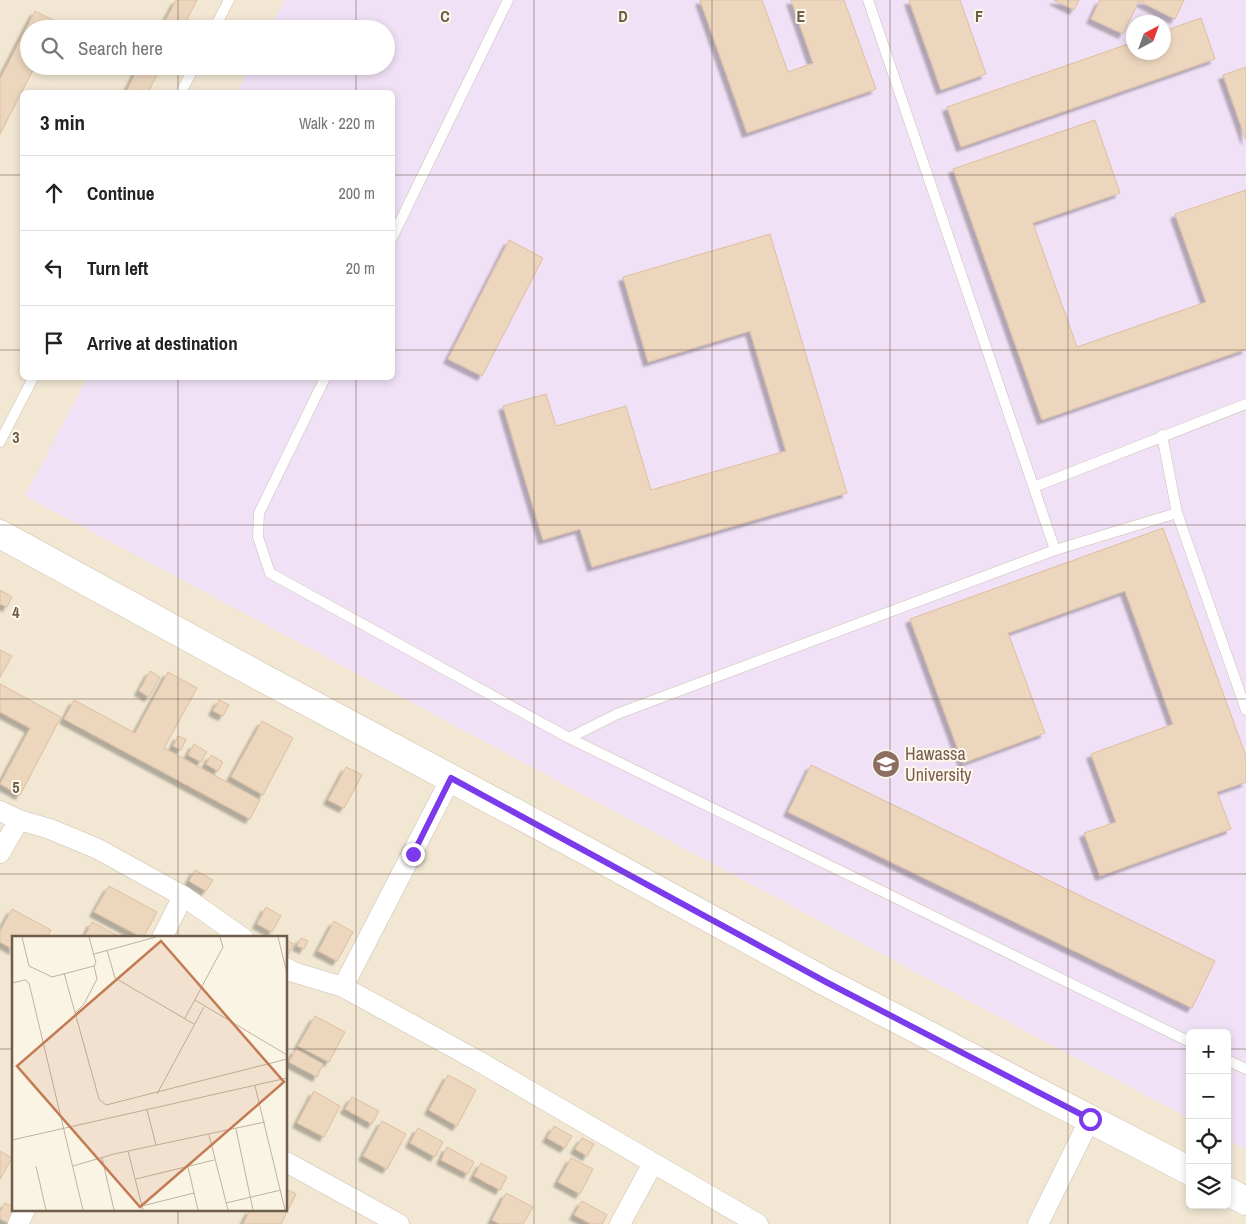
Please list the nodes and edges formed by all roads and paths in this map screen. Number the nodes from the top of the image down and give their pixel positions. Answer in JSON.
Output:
{"nodes":[{"id":1,"x":229,"y":0,"type":"edge"},
{"id":2,"x":508,"y":0,"type":"edge"},
{"id":3,"x":868,"y":0,"type":"edge"},
{"id":4,"x":219,"y":20,"type":"edge"},
{"id":5,"x":190,"y":75,"type":"edge"},
{"id":6,"x":182,"y":90,"type":"edge"},
{"id":7,"x":395,"y":232,"type":"edge"},
{"id":8,"x":33,"y":380,"type":"edge"},
{"id":9,"x":324,"y":380,"type":"edge"},
{"id":10,"x":1246,"y":404,"type":"edge"},
{"id":11,"x":1162,"y":435,"type":"junction"},
{"id":12,"x":0,"y":442,"type":"edge"},
{"id":13,"x":1034,"y":487,"type":"junction"},
{"id":14,"x":1177,"y":513,"type":"junction"},
{"id":15,"x":0,"y":534,"type":"edge"},
{"id":16,"x":1055,"y":550,"type":"junction"},
{"id":17,"x":1246,"y":710,"type":"edge"},
{"id":18,"x":569,"y":738,"type":"junction"},
{"id":19,"x":451,"y":778,"type":"junction"},
{"id":20,"x":0,"y":811,"type":"edge"},
{"id":21,"x":19,"y":820,"type":"junction"},
{"id":22,"x":0,"y":853,"type":"edge"},
{"id":23,"x":183,"y":896,"type":"junction"},
{"id":24,"x":163,"y":936,"type":"edge"},
{"id":25,"x":240,"y":936,"type":"edge"},
{"id":26,"x":288,"y":969,"type":"edge"},
{"id":27,"x":344,"y":987,"type":"junction"},
{"id":28,"x":1186,"y":1040,"type":"edge"},
{"id":29,"x":1231,"y":1062,"type":"edge"},
{"id":30,"x":1246,"y":1069,"type":"edge"},
{"id":31,"x":1090,"y":1119,"type":"junction"},
{"id":32,"x":288,"y":1163,"type":"edge"},
{"id":33,"x":653,"y":1163,"type":"junction"},
{"id":34,"x":1186,"y":1170,"type":"edge"},
{"id":35,"x":1231,"y":1193,"type":"edge"},
{"id":36,"x":1246,"y":1201,"type":"edge"},
{"id":37,"x":25,"y":1212,"type":"edge"},
{"id":38,"x":18,"y":1224,"type":"edge"},
{"id":39,"x":399,"y":1224,"type":"edge"},
{"id":40,"x":620,"y":1224,"type":"edge"},
{"id":41,"x":758,"y":1224,"type":"edge"},
{"id":42,"x":1038,"y":1224,"type":"edge"}],
"edges":[{"from":1,"to":4,"type":"lane"},
{"from":2,"to":7,"type":"lane"},
{"from":3,"to":13,"type":"lane"},
{"from":5,"to":6,"type":"lane"},
{"from":8,"to":12,"type":"lane"},
{"from":9,"to":18,"type":"lane"},
{"from":10,"to":11,"type":"lane"},
{"from":11,"to":13,"type":"lane"},
{"from":11,"to":14,"type":"lane"},
{"from":13,"to":16,"type":"lane"},
{"from":14,"to":16,"type":"lane"},
{"from":14,"to":17,"type":"lane"},
{"from":15,"to":19,"type":"street"},
{"from":16,"to":18,"type":"lane"},
{"from":18,"to":28,"type":"lane"},
{"from":19,"to":27,"type":"street"},
{"from":19,"to":31,"type":"street"},
{"from":20,"to":21,"type":"street"},
{"from":21,"to":22,"type":"street"},
{"from":21,"to":23,"type":"street"},
{"from":23,"to":24,"type":"street"},
{"from":23,"to":25,"type":"street"},
{"from":26,"to":27,"type":"street"},
{"from":27,"to":33,"type":"street"},
{"from":29,"to":30,"type":"lane"},
{"from":31,"to":34,"type":"street"},
{"from":31,"to":42,"type":"street"},
{"from":32,"to":39,"type":"street"},
{"from":33,"to":40,"type":"street"},
{"from":33,"to":41,"type":"street"},
{"from":35,"to":36,"type":"street"},
{"from":37,"to":38,"type":"street"}]}
